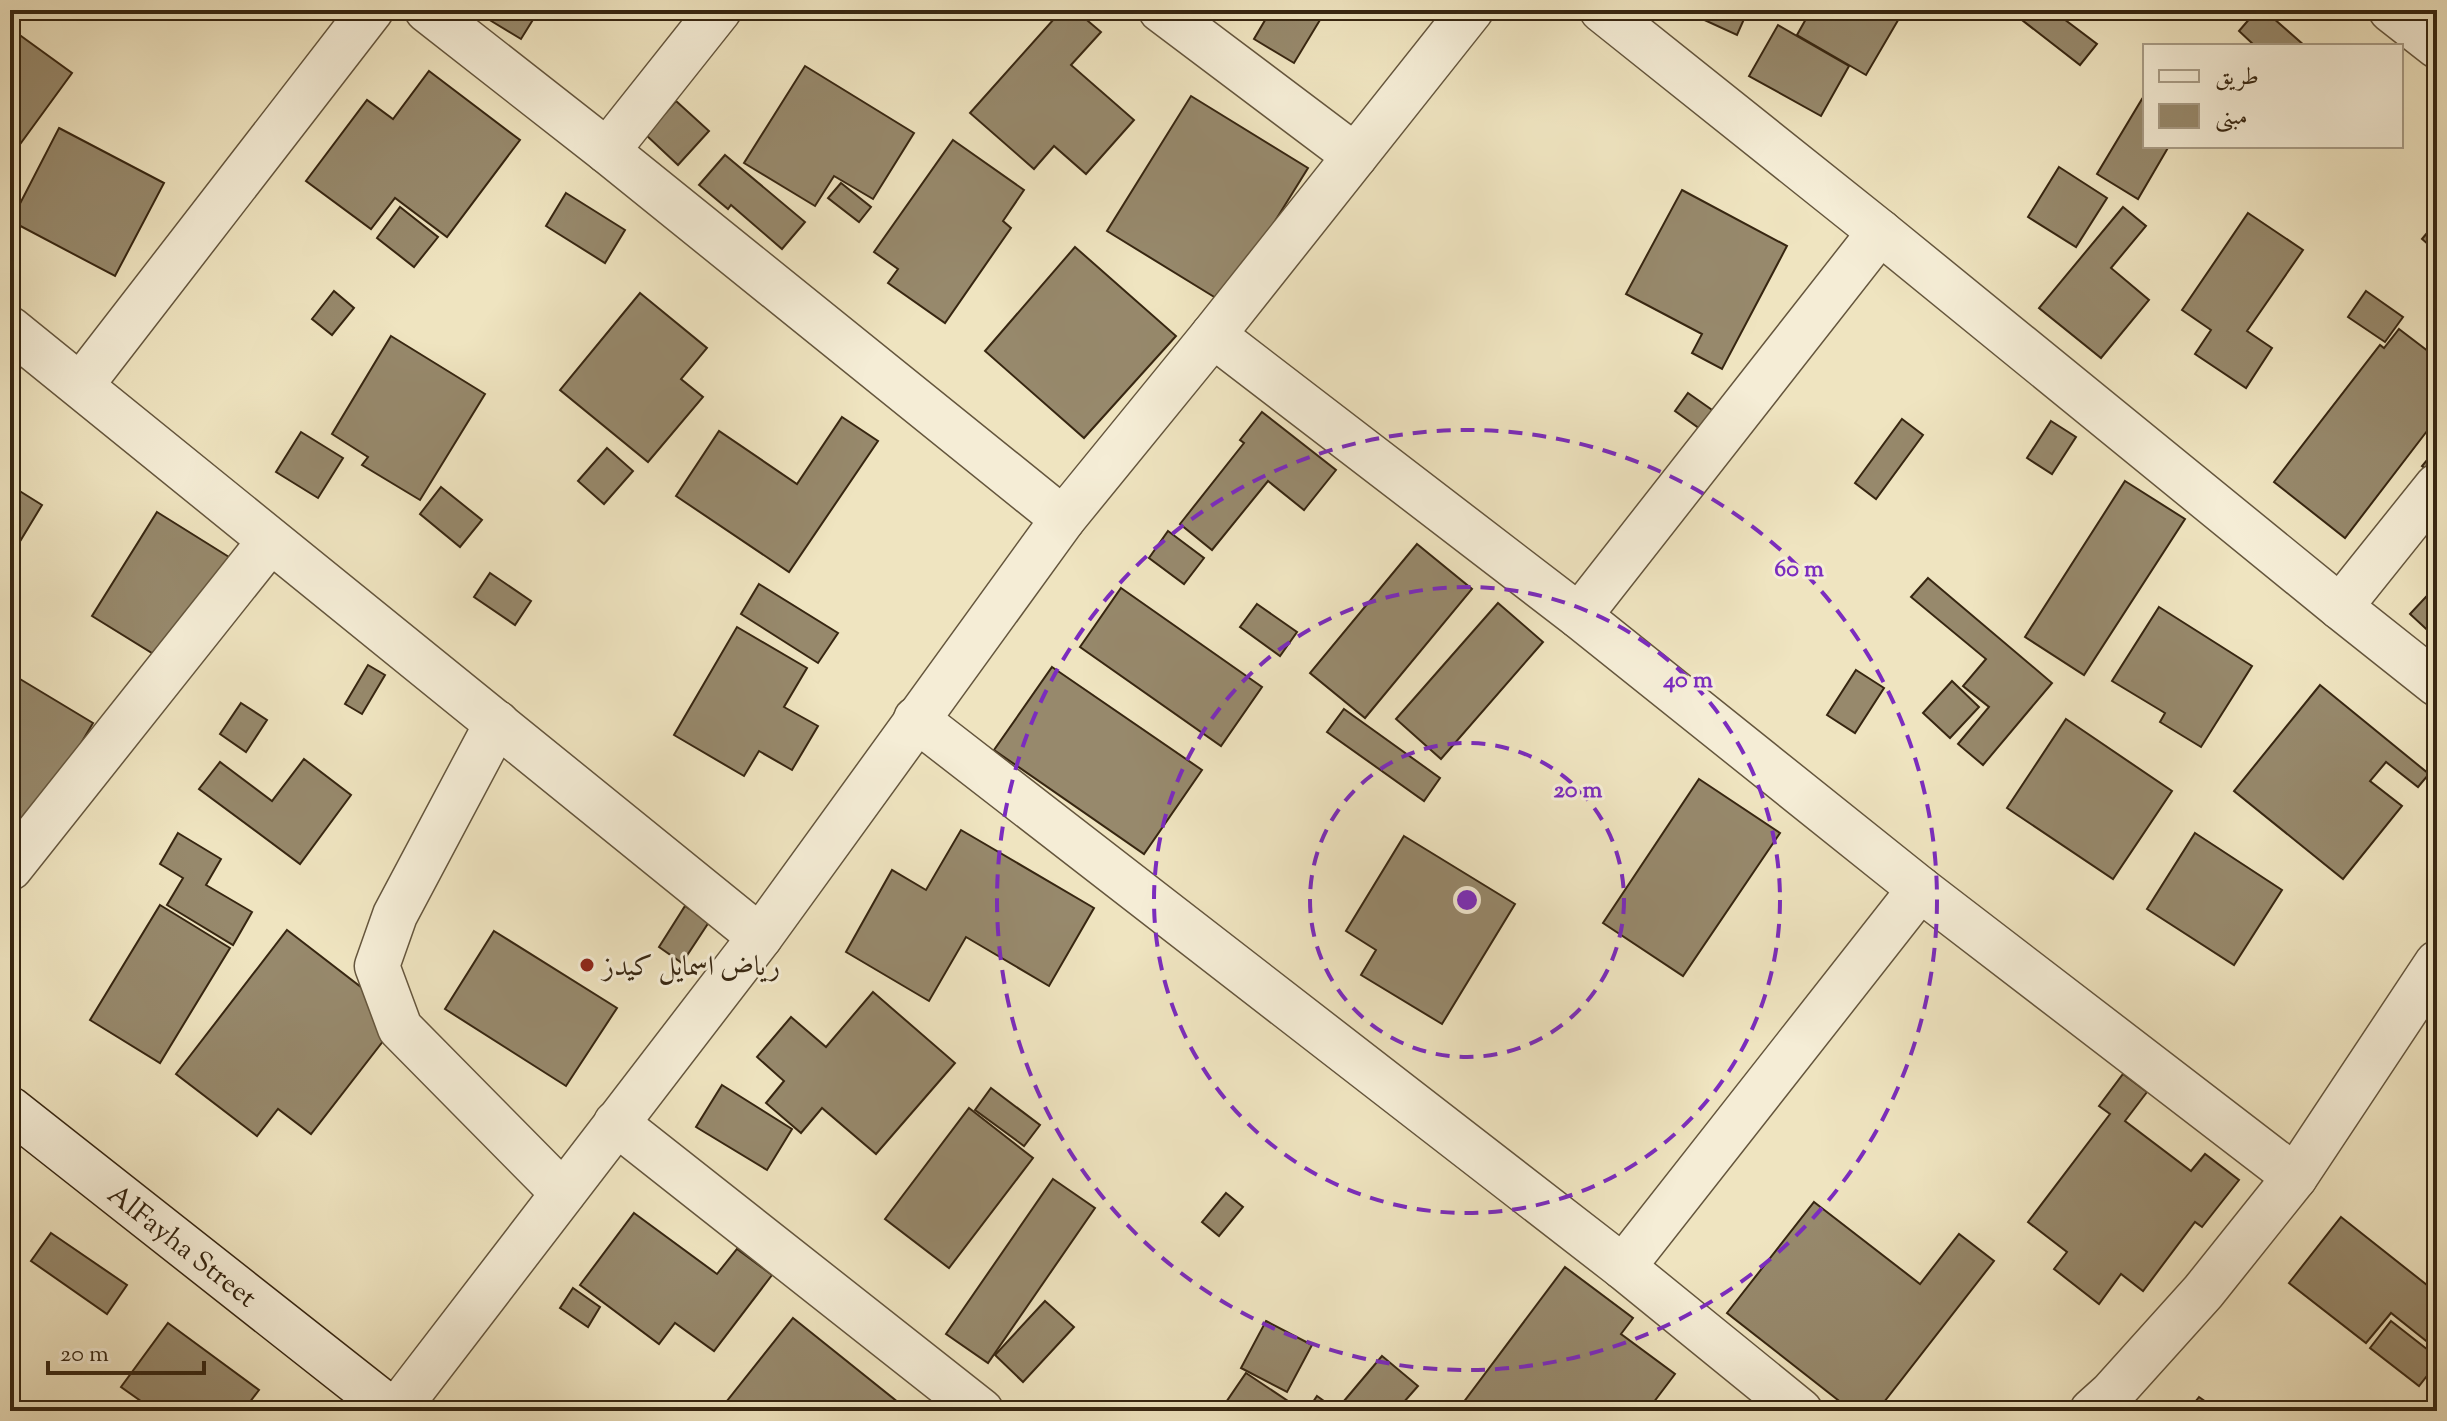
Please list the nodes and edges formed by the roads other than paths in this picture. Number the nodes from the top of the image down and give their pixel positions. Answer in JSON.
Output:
{"nodes":[{"id":1,"x":371,"y":10,"type":"edge"},
{"id":2,"x":427,"y":10,"type":"edge"},
{"id":3,"x":719,"y":10,"type":"edge"},
{"id":4,"x":1161,"y":10,"type":"edge"},
{"id":5,"x":1471,"y":10,"type":"edge"},
{"id":6,"x":1602,"y":10,"type":"edge"},
{"id":7,"x":2391,"y":10,"type":"edge"},
{"id":8,"x":2437,"y":46,"type":"edge"},
{"id":9,"x":607,"y":151,"type":"junction"},
{"id":10,"x":1355,"y":156,"type":"junction"},
{"id":11,"x":1880,"y":232,"type":"junction"},
{"id":12,"x":10,"y":329,"type":"edge"},
{"id":13,"x":1213,"y":335,"type":"junction"},
{"id":14,"x":81,"y":385,"type":"junction"},
{"id":15,"x":2437,"y":486,"type":"edge"},
{"id":16,"x":1063,"y":519,"type":"junction"},
{"id":17,"x":270,"y":541,"type":"junction"},
{"id":18,"x":2340,"y":607,"type":"junction"},
{"id":19,"x":1579,"y":616,"type":"junction"},
{"id":20,"x":2437,"y":684,"type":"edge"},
{"id":21,"x":916,"y":719,"type":"junction"},
{"id":22,"x":497,"y":723,"type":"junction"},
{"id":23,"x":10,"y":868,"type":"edge"},
{"id":24,"x":1920,"y":889,"type":"junction"},
{"id":25,"x":760,"y":937,"type":"junction"},
{"id":26,"x":2437,"y":963,"type":"edge"},
{"id":27,"x":10,"y":1109,"type":"edge"},
{"id":28,"x":616,"y":1123,"type":"junction"},
{"id":29,"x":2295,"y":1177,"type":"junction"},
{"id":30,"x":563,"y":1193,"type":"junction"},
{"id":31,"x":1623,"y":1267,"type":"junction"},
{"id":32,"x":2113,"y":1405,"type":"edge"},
{"id":33,"x":395,"y":1411,"type":"edge"},
{"id":34,"x":981,"y":1411,"type":"edge"},
{"id":35,"x":1800,"y":1411,"type":"edge"}],
"edges":[{"from":1,"to":14,"type":"street"},
{"from":2,"to":9,"type":"street"},
{"from":3,"to":9,"type":"street"},
{"from":4,"to":10,"type":"street"},
{"from":5,"to":10,"type":"street"},
{"from":6,"to":11,"type":"street"},
{"from":7,"to":8,"type":"street"},
{"from":9,"to":16,"type":"street"},
{"from":10,"to":13,"type":"street"},
{"from":11,"to":18,"type":"street"},
{"from":11,"to":19,"type":"street"},
{"from":12,"to":14,"type":"street"},
{"from":13,"to":16,"type":"street"},
{"from":13,"to":19,"type":"street"},
{"from":14,"to":17,"type":"street"},
{"from":15,"to":18,"type":"street"},
{"from":16,"to":21,"type":"street"},
{"from":17,"to":22,"type":"street"},
{"from":17,"to":23,"type":"street"},
{"from":18,"to":20,"type":"street"},
{"from":19,"to":24,"type":"street"},
{"from":21,"to":25,"type":"street"},
{"from":21,"to":31,"type":"street"},
{"from":22,"to":25,"type":"street"},
{"from":22,"to":30,"type":"street"},
{"from":24,"to":29,"type":"street"},
{"from":24,"to":31,"type":"street"},
{"from":25,"to":28,"type":"street"},
{"from":26,"to":29,"type":"street"},
{"from":27,"to":33,"type":"street","name":"AlFayha Street"},
{"from":28,"to":30,"type":"street"},
{"from":28,"to":34,"type":"street"},
{"from":29,"to":32,"type":"street"},
{"from":30,"to":33,"type":"street"},
{"from":31,"to":35,"type":"street"}]}
